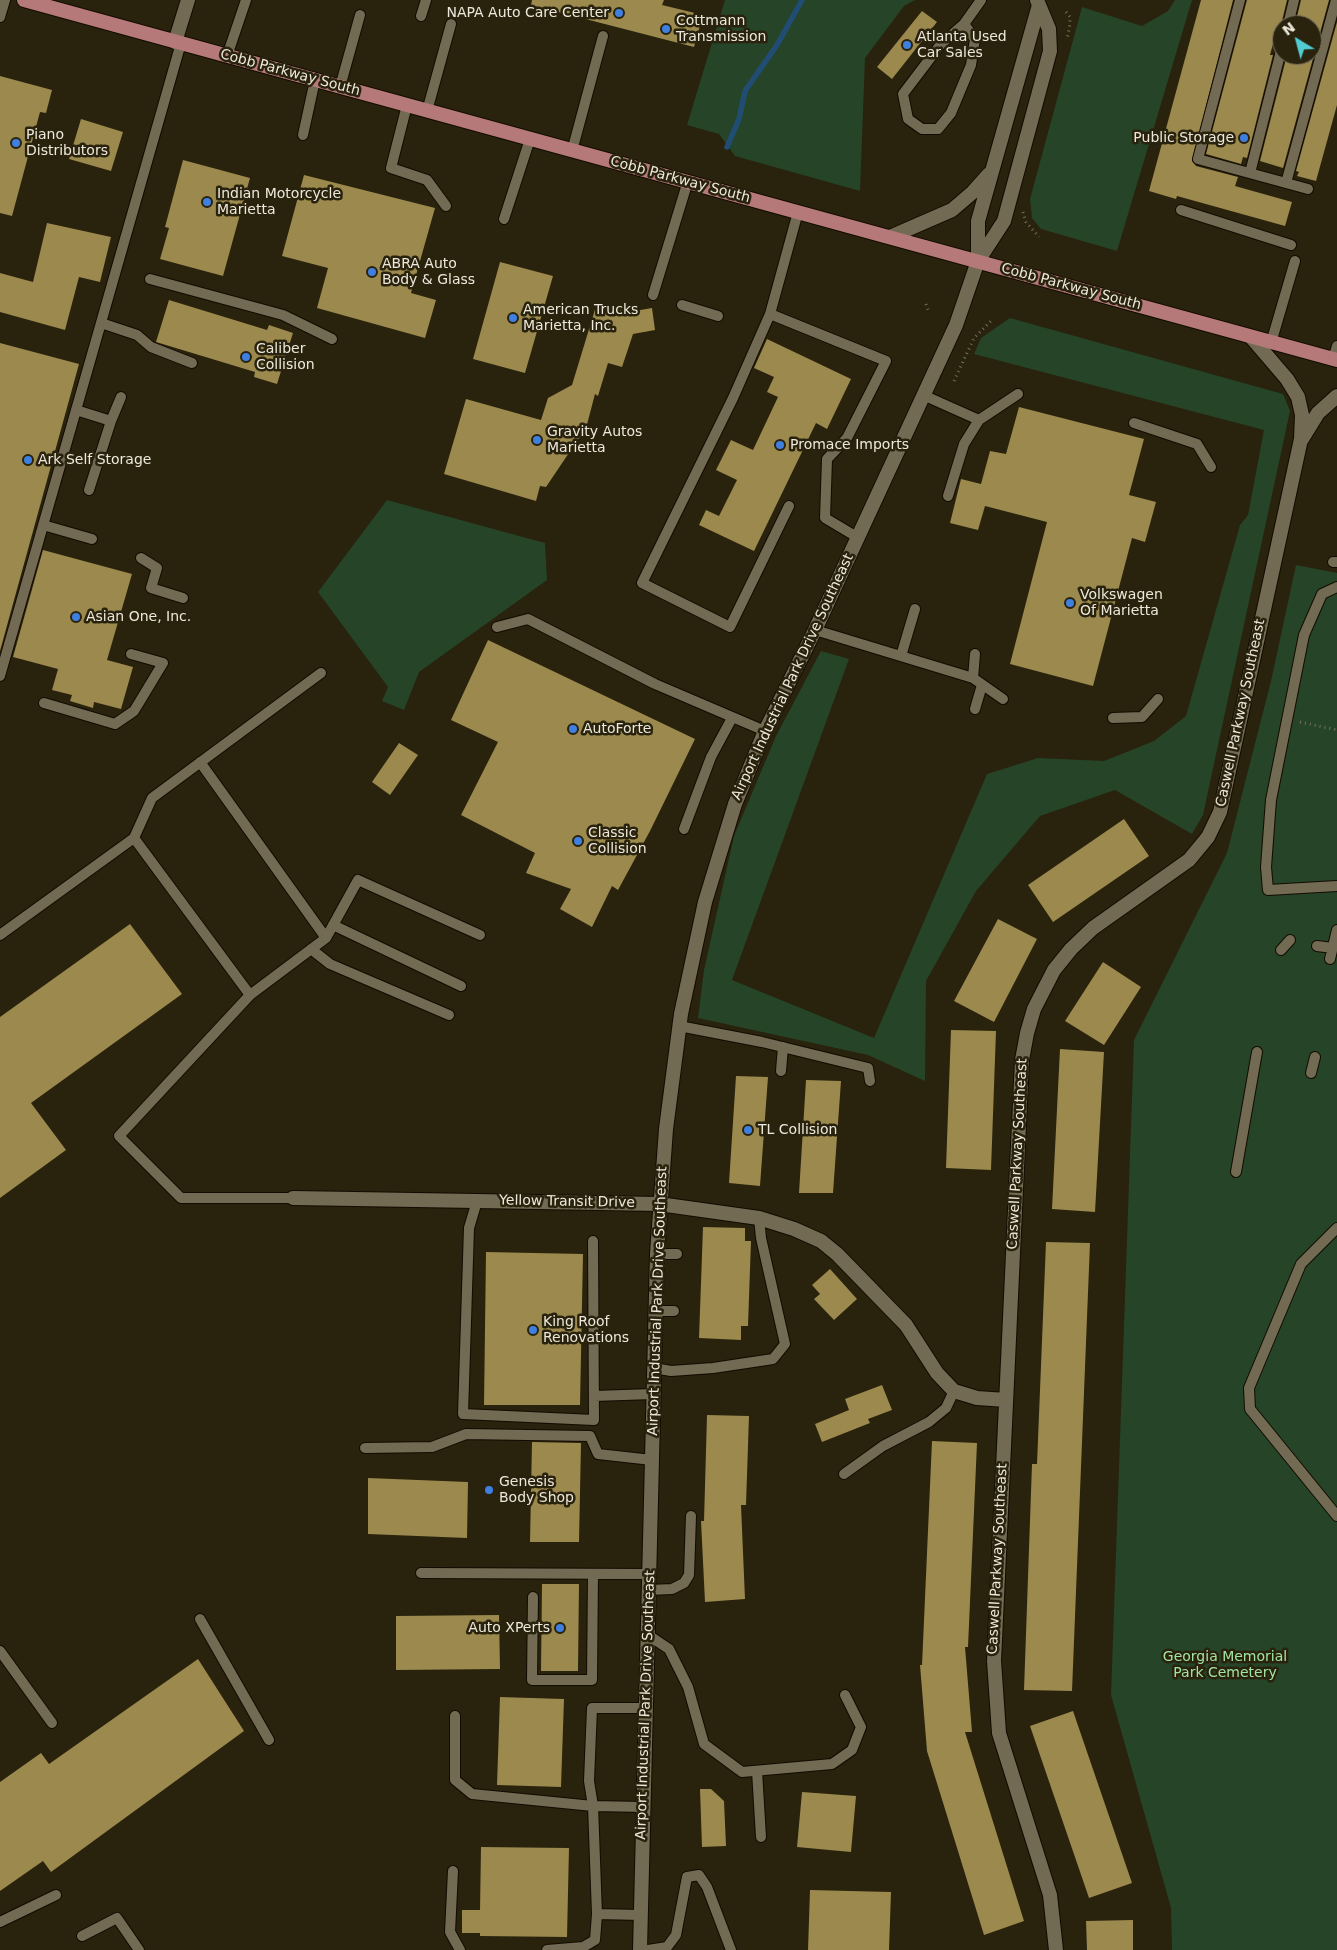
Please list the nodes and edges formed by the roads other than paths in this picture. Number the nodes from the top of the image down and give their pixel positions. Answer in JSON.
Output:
{"nodes":[{"id":1,"x":5,"y":0,"type":"edge"},
{"id":2,"x":25,"y":0,"type":"edge"},
{"id":3,"x":188,"y":0,"type":"edge"},
{"id":4,"x":246,"y":0,"type":"edge"},
{"id":5,"x":426,"y":0,"type":"edge"},
{"id":6,"x":981,"y":0,"type":"edge"},
{"id":7,"x":1240,"y":0,"type":"edge"},
{"id":8,"x":1294,"y":0,"type":"edge"},
{"id":9,"x":1336,"y":0,"type":"edge"},
{"id":10,"x":1041,"y":2,"type":"edge"},
{"id":11,"x":360,"y":15,"type":"dead end"},
{"id":12,"x":1290,"y":15,"type":"edge"},
{"id":13,"x":421,"y":16,"type":"dead end"},
{"id":14,"x":0,"y":17,"type":"edge"},
{"id":15,"x":451,"y":24,"type":"dead end"},
{"id":16,"x":964,"y":24,"type":"junction"},
{"id":17,"x":603,"y":36,"type":"dead end"},
{"id":18,"x":178,"y":42,"type":"junction"},
{"id":19,"x":228,"y":56,"type":"junction"},
{"id":20,"x":1277,"y":65,"type":"edge"},
{"id":21,"x":315,"y":80,"type":"junction"},
{"id":22,"x":340,"y":87,"type":"junction"},
{"id":23,"x":407,"y":105,"type":"junction"},
{"id":24,"x":427,"y":111,"type":"junction"},
{"id":25,"x":303,"y":135,"type":"dead end"},
{"id":26,"x":530,"y":139,"type":"junction"},
{"id":27,"x":572,"y":151,"type":"junction"},
{"id":28,"x":991,"y":171,"type":"junction"},
{"id":29,"x":1250,"y":173,"type":"junction"},
{"id":30,"x":688,"y":181,"type":"junction"},
{"id":31,"x":1286,"y":183,"type":"junction"},
{"id":32,"x":1308,"y":189,"type":"dead end"},
{"id":33,"x":446,"y":206,"type":"dead end"},
{"id":34,"x":1181,"y":210,"type":"dead end"},
{"id":35,"x":798,"y":212,"type":"junction"},
{"id":36,"x":504,"y":219,"type":"dead end"},
{"id":37,"x":890,"y":237,"type":"junction"},
{"id":38,"x":1291,"y":245,"type":"dead end"},
{"id":39,"x":1295,"y":261,"type":"dead end"},
{"id":40,"x":978,"y":262,"type":"junction"},
{"id":41,"x":150,"y":279,"type":"dead end"},
{"id":42,"x":653,"y":295,"type":"dead end"},
{"id":43,"x":682,"y":305,"type":"dead end"},
{"id":44,"x":770,"y":314,"type":"junction"},
{"id":45,"x":718,"y":316,"type":"dead end"},
{"id":46,"x":101,"y":323,"type":"junction"},
{"id":47,"x":1251,"y":337,"type":"junction"},
{"id":48,"x":332,"y":338,"type":"dead end"},
{"id":49,"x":1271,"y":343,"type":"junction"},
{"id":50,"x":1336,"y":355,"type":"edge"},
{"id":51,"x":192,"y":363,"type":"dead end"},
{"id":52,"x":1018,"y":394,"type":"dead end"},
{"id":53,"x":923,"y":395,"type":"junction"},
{"id":54,"x":1337,"y":396,"type":"edge"},
{"id":55,"x":121,"y":397,"type":"dead end"},
{"id":56,"x":76,"y":410,"type":"junction"},
{"id":57,"x":979,"y":420,"type":"junction"},
{"id":58,"x":111,"y":421,"type":"junction"},
{"id":59,"x":1134,"y":423,"type":"dead end"},
{"id":60,"x":1301,"y":440,"type":"junction"},
{"id":61,"x":1211,"y":467,"type":"dead end"},
{"id":62,"x":90,"y":490,"type":"dead end"},
{"id":63,"x":948,"y":496,"type":"dead end"},
{"id":64,"x":789,"y":506,"type":"dead end"},
{"id":65,"x":43,"y":525,"type":"junction"},
{"id":66,"x":857,"y":537,"type":"junction"},
{"id":67,"x":92,"y":538,"type":"dead end"},
{"id":68,"x":141,"y":558,"type":"dead end"},
{"id":69,"x":1337,"y":587,"type":"edge"},
{"id":70,"x":183,"y":598,"type":"dead end"},
{"id":71,"x":915,"y":609,"type":"dead end"},
{"id":72,"x":497,"y":627,"type":"dead end"},
{"id":73,"x":815,"y":630,"type":"junction"},
{"id":74,"x":131,"y":654,"type":"dead end"},
{"id":75,"x":974,"y":654,"type":"dead end"},
{"id":76,"x":901,"y":656,"type":"junction"},
{"id":77,"x":320,"y":673,"type":"dead end"},
{"id":78,"x":0,"y":676,"type":"edge"},
{"id":79,"x":973,"y":678,"type":"junction"},
{"id":80,"x":982,"y":685,"type":"junction"},
{"id":81,"x":1003,"y":699,"type":"dead end"},
{"id":82,"x":1158,"y":699,"type":"dead end"},
{"id":83,"x":44,"y":703,"type":"dead end"},
{"id":84,"x":975,"y":709,"type":"dead end"},
{"id":85,"x":732,"y":718,"type":"junction"},
{"id":86,"x":1113,"y":718,"type":"dead end"},
{"id":87,"x":765,"y":732,"type":"junction"},
{"id":88,"x":200,"y":762,"type":"junction"},
{"id":89,"x":684,"y":829,"type":"dead end"},
{"id":90,"x":134,"y":838,"type":"junction"},
{"id":91,"x":1337,"y":886,"type":"edge"},
{"id":92,"x":333,"y":925,"type":"junction"},
{"id":93,"x":1337,"y":930,"type":"edge"},
{"id":94,"x":0,"y":935,"type":"edge"},
{"id":95,"x":480,"y":935,"type":"dead end"},
{"id":96,"x":326,"y":938,"type":"junction"},
{"id":97,"x":1290,"y":940,"type":"dead end"},
{"id":98,"x":1317,"y":946,"type":"dead end"},
{"id":99,"x":1333,"y":948,"type":"junction"},
{"id":100,"x":311,"y":949,"type":"junction"},
{"id":101,"x":1281,"y":950,"type":"dead end"},
{"id":102,"x":1330,"y":959,"type":"dead end"},
{"id":103,"x":461,"y":986,"type":"dead end"},
{"id":104,"x":250,"y":995,"type":"junction"},
{"id":105,"x":449,"y":1015,"type":"dead end"},
{"id":106,"x":679,"y":1026,"type":"junction"},
{"id":107,"x":783,"y":1047,"type":"junction"},
{"id":108,"x":1257,"y":1052,"type":"dead end"},
{"id":109,"x":1315,"y":1057,"type":"dead end"},
{"id":110,"x":781,"y":1071,"type":"dead end"},
{"id":111,"x":1311,"y":1073,"type":"dead end"},
{"id":112,"x":870,"y":1081,"type":"dead end"},
{"id":113,"x":1236,"y":1172,"type":"dead end"},
{"id":114,"x":293,"y":1198,"type":"joint"},
{"id":115,"x":477,"y":1201,"type":"junction"},
{"id":116,"x":659,"y":1204,"type":"junction"},
{"id":117,"x":759,"y":1218,"type":"junction"},
{"id":118,"x":1337,"y":1228,"type":"edge"},
{"id":119,"x":593,"y":1241,"type":"dead end"},
{"id":120,"x":657,"y":1254,"type":"junction"},
{"id":121,"x":677,"y":1254,"type":"dead end"},
{"id":122,"x":674,"y":1311,"type":"dead end"},
{"id":123,"x":655,"y":1312,"type":"junction"},
{"id":124,"x":654,"y":1368,"type":"junction"},
{"id":125,"x":954,"y":1391,"type":"junction"},
{"id":126,"x":653,"y":1394,"type":"junction"},
{"id":127,"x":594,"y":1396,"type":"junction"},
{"id":128,"x":1006,"y":1400,"type":"junction"},
{"id":129,"x":365,"y":1448,"type":"dead end"},
{"id":130,"x":652,"y":1460,"type":"junction"},
{"id":131,"x":844,"y":1474,"type":"dead end"},
{"id":132,"x":691,"y":1516,"type":"dead end"},
{"id":133,"x":1337,"y":1516,"type":"edge"},
{"id":134,"x":421,"y":1573,"type":"dead end"},
{"id":135,"x":593,"y":1574,"type":"junction"},
{"id":136,"x":650,"y":1574,"type":"junction"},
{"id":137,"x":649,"y":1590,"type":"junction"},
{"id":138,"x":533,"y":1597,"type":"dead end"},
{"id":139,"x":200,"y":1619,"type":"dead end"},
{"id":140,"x":648,"y":1635,"type":"junction"},
{"id":141,"x":0,"y":1652,"type":"edge"},
{"id":142,"x":844,"y":1695,"type":"dead end"},
{"id":143,"x":646,"y":1708,"type":"junction"},
{"id":144,"x":455,"y":1716,"type":"dead end"},
{"id":145,"x":52,"y":1723,"type":"dead end"},
{"id":146,"x":269,"y":1740,"type":"dead end"},
{"id":147,"x":758,"y":1771,"type":"junction"},
{"id":148,"x":593,"y":1806,"type":"junction"},
{"id":149,"x":643,"y":1807,"type":"junction"},
{"id":150,"x":761,"y":1837,"type":"dead end"},
{"id":151,"x":453,"y":1871,"type":"dead end"},
{"id":152,"x":56,"y":1896,"type":"dead end"},
{"id":153,"x":597,"y":1914,"type":"junction"},
{"id":154,"x":641,"y":1915,"type":"junction"},
{"id":155,"x":0,"y":1922,"type":"edge"},
{"id":156,"x":82,"y":1936,"type":"dead end"},
{"id":157,"x":139,"y":1950,"type":"edge"},
{"id":158,"x":460,"y":1950,"type":"edge"},
{"id":159,"x":547,"y":1950,"type":"edge"},
{"id":160,"x":640,"y":1950,"type":"edge"},
{"id":161,"x":648,"y":1950,"type":"edge"},
{"id":162,"x":731,"y":1950,"type":"edge"},
{"id":163,"x":1056,"y":1950,"type":"edge"}],
"edges":[{"from":1,"to":14,"type":"lane"},
{"from":2,"to":18,"type":"main road","name":"Cobb Parkway South"},
{"from":3,"to":18,"type":"street"},
{"from":4,"to":19,"type":"lane"},
{"from":5,"to":13,"type":"lane"},
{"from":6,"to":16,"type":"lane"},
{"from":7,"to":29,"type":"lane"},
{"from":8,"to":12,"type":"lane"},
{"from":9,"to":31,"type":"lane"},
{"from":10,"to":28,"type":"street"},
{"from":10,"to":40,"type":"street"},
{"from":11,"to":22,"type":"lane"},
{"from":15,"to":24,"type":"lane"},
{"from":16,"to":16,"type":"lane"},
{"from":17,"to":27,"type":"lane"},
{"from":18,"to":19,"type":"main road","name":"Cobb Parkway South"},
{"from":18,"to":46,"type":"lane"},
{"from":19,"to":21,"type":"main road","name":"Cobb Parkway South"},
{"from":20,"to":29,"type":"lane"},
{"from":21,"to":22,"type":"main road","name":"Cobb Parkway South"},
{"from":21,"to":25,"type":"lane"},
{"from":22,"to":23,"type":"main road","name":"Cobb Parkway South"},
{"from":23,"to":24,"type":"main road","name":"Cobb Parkway South"},
{"from":23,"to":33,"type":"lane"},
{"from":24,"to":26,"type":"main road","name":"Cobb Parkway South"},
{"from":26,"to":27,"type":"main road","name":"Cobb Parkway South"},
{"from":26,"to":36,"type":"lane"},
{"from":27,"to":30,"type":"main road","name":"Cobb Parkway South"},
{"from":28,"to":37,"type":"street"},
{"from":28,"to":40,"type":"street"},
{"from":29,"to":31,"type":"lane"},
{"from":30,"to":35,"type":"main road","name":"Cobb Parkway South"},
{"from":30,"to":42,"type":"lane"},
{"from":31,"to":32,"type":"lane"},
{"from":34,"to":38,"type":"lane"},
{"from":35,"to":37,"type":"main road","name":"Cobb Parkway South"},
{"from":35,"to":44,"type":"lane"},
{"from":37,"to":40,"type":"main road","name":"Cobb Parkway South"},
{"from":39,"to":49,"type":"lane"},
{"from":40,"to":47,"type":"main road","name":"Cobb Parkway South"},
{"from":40,"to":53,"type":"street","name":"Airport Industrial Park Drive Southeast"},
{"from":41,"to":48,"type":"lane"},
{"from":43,"to":45,"type":"lane"},
{"from":44,"to":64,"type":"lane"},
{"from":44,"to":66,"type":"lane"},
{"from":46,"to":51,"type":"lane"},
{"from":46,"to":56,"type":"lane"},
{"from":47,"to":49,"type":"main road","name":"Cobb Parkway South"},
{"from":47,"to":60,"type":"street","name":"Caswell Parkway Southeast"},
{"from":49,"to":50,"type":"main road","name":"Cobb Parkway South"},
{"from":52,"to":57,"type":"lane"},
{"from":53,"to":57,"type":"lane"},
{"from":53,"to":66,"type":"street","name":"Airport Industrial Park Drive Southeast"},
{"from":54,"to":60,"type":"street","name":"Caswell Parkway Southeast"},
{"from":55,"to":58,"type":"lane"},
{"from":56,"to":58,"type":"lane"},
{"from":56,"to":65,"type":"lane"},
{"from":57,"to":63,"type":"lane"},
{"from":58,"to":62,"type":"lane"},
{"from":59,"to":61,"type":"lane"},
{"from":60,"to":128,"type":"street","name":"Caswell Parkway Southeast"},
{"from":65,"to":67,"type":"lane"},
{"from":65,"to":78,"type":"lane"},
{"from":66,"to":73,"type":"street","name":"Airport Industrial Park Drive Southeast"},
{"from":68,"to":70,"type":"lane"},
{"from":69,"to":91,"type":"lane"},
{"from":71,"to":76,"type":"lane"},
{"from":72,"to":85,"type":"lane"},
{"from":73,"to":76,"type":"lane"},
{"from":73,"to":87,"type":"street","name":"Airport Industrial Park Drive Southeast"},
{"from":74,"to":83,"type":"lane"},
{"from":75,"to":79,"type":"lane"},
{"from":76,"to":79,"type":"lane"},
{"from":77,"to":88,"type":"lane"},
{"from":79,"to":80,"type":"lane"},
{"from":80,"to":81,"type":"lane"},
{"from":80,"to":84,"type":"lane"},
{"from":82,"to":86,"type":"lane"},
{"from":85,"to":87,"type":"lane"},
{"from":85,"to":89,"type":"lane"},
{"from":87,"to":106,"type":"street","name":"Airport Industrial Park Drive Southeast"},
{"from":88,"to":90,"type":"lane"},
{"from":88,"to":96,"type":"lane"},
{"from":90,"to":94,"type":"lane"},
{"from":90,"to":104,"type":"lane"},
{"from":92,"to":95,"type":"lane"},
{"from":92,"to":96,"type":"lane"},
{"from":92,"to":103,"type":"lane"},
{"from":93,"to":99,"type":"lane"},
{"from":96,"to":100,"type":"lane"},
{"from":97,"to":101,"type":"lane"},
{"from":98,"to":99,"type":"lane"},
{"from":99,"to":102,"type":"lane"},
{"from":100,"to":104,"type":"lane"},
{"from":100,"to":105,"type":"lane"},
{"from":104,"to":114,"type":"lane"},
{"from":106,"to":107,"type":"lane"},
{"from":106,"to":116,"type":"street","name":"Airport Industrial Park Drive Southeast"},
{"from":107,"to":110,"type":"lane"},
{"from":107,"to":112,"type":"lane"},
{"from":108,"to":113,"type":"lane"},
{"from":109,"to":111,"type":"lane"},
{"from":114,"to":115,"type":"street","name":"Yellow Transit Drive"},
{"from":115,"to":116,"type":"street","name":"Yellow Transit Drive"},
{"from":115,"to":127,"type":"lane"},
{"from":116,"to":117,"type":"street","name":"Yellow Transit Drive"},
{"from":116,"to":120,"type":"street","name":"Airport Industrial Park Drive Southeast"},
{"from":117,"to":124,"type":"lane"},
{"from":117,"to":125,"type":"street","name":"Yellow Transit Drive"},
{"from":118,"to":133,"type":"lane"},
{"from":119,"to":127,"type":"lane"},
{"from":120,"to":121,"type":"lane"},
{"from":120,"to":123,"type":"street","name":"Airport Industrial Park Drive Southeast"},
{"from":122,"to":123,"type":"lane"},
{"from":123,"to":124,"type":"street","name":"Airport Industrial Park Drive Southeast"},
{"from":124,"to":126,"type":"street","name":"Airport Industrial Park Drive Southeast"},
{"from":125,"to":128,"type":"street"},
{"from":125,"to":131,"type":"lane"},
{"from":126,"to":127,"type":"lane"},
{"from":126,"to":130,"type":"street","name":"Airport Industrial Park Drive Southeast"},
{"from":128,"to":163,"type":"street","name":"Caswell Parkway Southeast"},
{"from":129,"to":130,"type":"lane"},
{"from":130,"to":136,"type":"street","name":"Airport Industrial Park Drive Southeast"},
{"from":132,"to":137,"type":"lane"},
{"from":134,"to":135,"type":"lane"},
{"from":135,"to":136,"type":"lane"},
{"from":135,"to":138,"type":"lane"},
{"from":136,"to":137,"type":"street","name":"Airport Industrial Park Drive Southeast"},
{"from":137,"to":140,"type":"street","name":"Airport Industrial Park Drive Southeast"},
{"from":139,"to":146,"type":"lane"},
{"from":140,"to":143,"type":"street","name":"Airport Industrial Park Drive Southeast"},
{"from":140,"to":147,"type":"lane"},
{"from":141,"to":145,"type":"lane"},
{"from":142,"to":147,"type":"lane"},
{"from":143,"to":148,"type":"lane"},
{"from":143,"to":149,"type":"street","name":"Airport Industrial Park Drive Southeast"},
{"from":144,"to":148,"type":"lane"},
{"from":147,"to":150,"type":"lane"},
{"from":148,"to":149,"type":"lane"},
{"from":148,"to":153,"type":"lane"},
{"from":149,"to":154,"type":"street","name":"Airport Industrial Park Drive Southeast"},
{"from":151,"to":158,"type":"lane"},
{"from":152,"to":155,"type":"lane"},
{"from":153,"to":154,"type":"lane"},
{"from":153,"to":159,"type":"lane"},
{"from":154,"to":160,"type":"street","name":"Airport Industrial Park Drive Southeast"},
{"from":156,"to":157,"type":"lane"},
{"from":161,"to":162,"type":"lane"}]}
